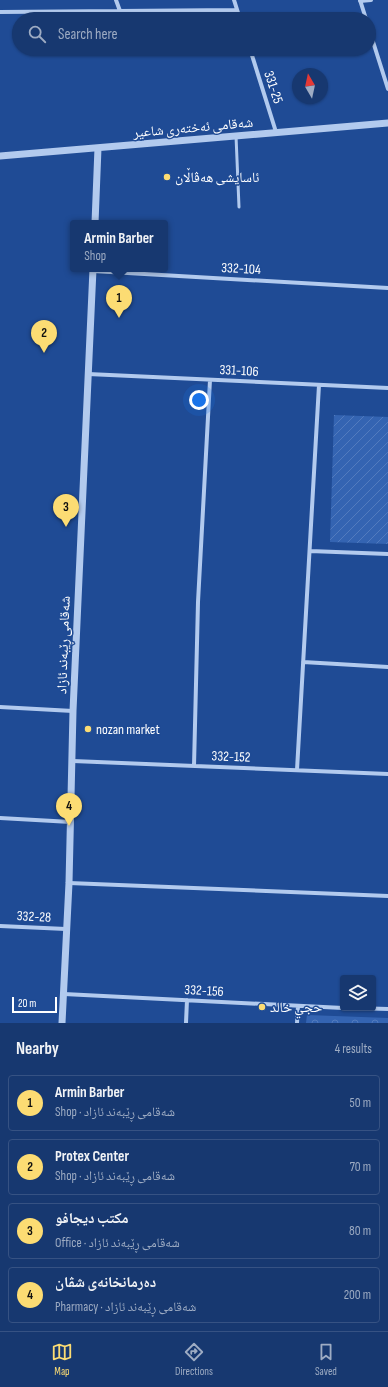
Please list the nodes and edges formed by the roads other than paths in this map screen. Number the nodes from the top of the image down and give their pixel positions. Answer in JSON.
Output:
{"nodes":[{"id":1,"x":116,"y":0,"type":"edge"},
{"id":2,"x":234,"y":0,"type":"edge"},
{"id":3,"x":360,"y":0,"type":"edge"},
{"id":4,"x":371,"y":0,"type":"edge"},
{"id":5,"x":237,"y":10,"type":"joint"},
{"id":6,"x":120,"y":11,"type":"junction"},
{"id":7,"x":0,"y":12,"type":"edge"},
{"id":8,"x":364,"y":12,"type":"edge"},
{"id":9,"x":376,"y":50,"type":"edge"},
{"id":10,"x":252,"y":56,"type":"edge"},
{"id":11,"x":388,"y":89,"type":"edge"},
{"id":12,"x":388,"y":123,"type":"edge"},
{"id":13,"x":276,"y":132,"type":"junction"},
{"id":14,"x":236,"y":136,"type":"junction"},
{"id":15,"x":98,"y":148,"type":"junction"},
{"id":16,"x":0,"y":156,"type":"edge"},
{"id":17,"x":239,"y":207,"type":"dead end"},
{"id":18,"x":95,"y":220,"type":"edge"},
{"id":19,"x":93,"y":272,"type":"edge"},
{"id":20,"x":126,"y":272,"type":"edge"},
{"id":21,"x":388,"y":288,"type":"edge"},
{"id":22,"x":88,"y":374,"type":"junction"},
{"id":23,"x":210,"y":380,"type":"junction"},
{"id":24,"x":319,"y":385,"type":"junction"},
{"id":25,"x":388,"y":388,"type":"edge"},
{"id":26,"x":310,"y":551,"type":"junction"},
{"id":27,"x":388,"y":554,"type":"edge"},
{"id":28,"x":303,"y":662,"type":"junction"},
{"id":29,"x":388,"y":667,"type":"edge"},
{"id":30,"x":0,"y":707,"type":"edge"},
{"id":31,"x":73,"y":711,"type":"junction"},
{"id":32,"x":73,"y":761,"type":"junction"},
{"id":33,"x":194,"y":766,"type":"junction"},
{"id":34,"x":297,"y":770,"type":"junction"},
{"id":35,"x":388,"y":774,"type":"edge"},
{"id":36,"x":0,"y":818,"type":"edge"},
{"id":37,"x":71,"y":822,"type":"junction"},
{"id":38,"x":69,"y":883,"type":"junction"},
{"id":39,"x":388,"y":896,"type":"edge"},
{"id":40,"x":0,"y":926,"type":"edge"},
{"id":41,"x":66,"y":929,"type":"junction"},
{"id":42,"x":64,"y":994,"type":"junction"},
{"id":43,"x":188,"y":1000,"type":"junction"},
{"id":44,"x":298,"y":1006,"type":"junction"},
{"id":45,"x":340,"y":1008,"type":"edge"},
{"id":46,"x":376,"y":1009,"type":"edge"},
{"id":47,"x":388,"y":1010,"type":"edge"},
{"id":48,"x":62,"y":1023,"type":"edge"},
{"id":49,"x":186,"y":1023,"type":"edge"},
{"id":50,"x":297,"y":1023,"type":"edge"}],
"edges":[{"from":1,"to":6,"type":"street"},
{"from":2,"to":5,"type":"street"},
{"from":3,"to":4,"type":"street"},
{"from":3,"to":8,"type":"street"},
{"from":5,"to":6,"type":"street"},
{"from":6,"to":7,"type":"street"},
{"from":9,"to":11,"type":"street"},
{"from":10,"to":13,"type":"street","name":"331-25"},
{"from":12,"to":13,"type":"street","name":"شەقامی ئەختەری شاعیر"},
{"from":13,"to":14,"type":"street","name":"شەقامی ئەختەری شاعیر"},
{"from":14,"to":15,"type":"street","name":"شەقامی ئەختەری شاعیر"},
{"from":14,"to":17,"type":"lane"},
{"from":15,"to":16,"type":"street","name":"شەقامی ئەختەری شاعیر"},
{"from":15,"to":18,"type":"street"},
{"from":19,"to":22,"type":"street","name":"شەقامی ڕێبەند ئازاد"},
{"from":20,"to":21,"type":"street","name":"332-104"},
{"from":22,"to":23,"type":"street","name":"331-106"},
{"from":22,"to":31,"type":"street","name":"شەقامی ڕێبەند ئازاد"},
{"from":23,"to":24,"type":"street","name":"331-106"},
{"from":23,"to":33,"type":"street"},
{"from":24,"to":25,"type":"street","name":"331-106"},
{"from":24,"to":26,"type":"street"},
{"from":26,"to":27,"type":"street"},
{"from":26,"to":28,"type":"street"},
{"from":28,"to":29,"type":"street"},
{"from":28,"to":34,"type":"street"},
{"from":30,"to":31,"type":"street"},
{"from":31,"to":32,"type":"street","name":"شەقامی ڕێبەند ئازاد"},
{"from":32,"to":33,"type":"street","name":"332-152"},
{"from":32,"to":37,"type":"street","name":"شەقامی ڕێبەند ئازاد"},
{"from":33,"to":34,"type":"street","name":"332-152"},
{"from":34,"to":35,"type":"street","name":"332-152"},
{"from":36,"to":37,"type":"street"},
{"from":37,"to":38,"type":"street","name":"شەقامی ڕێبەند ئازاد"},
{"from":38,"to":39,"type":"street"},
{"from":38,"to":41,"type":"street","name":"شەقامی ڕێبەند ئازاد"},
{"from":40,"to":41,"type":"street","name":"332-28"},
{"from":41,"to":42,"type":"street","name":"شەقامی ڕێبەند ئازاد"},
{"from":42,"to":43,"type":"street","name":"332-156"},
{"from":42,"to":48,"type":"street","name":"شەقامی ڕێبەند ئازاد"},
{"from":43,"to":44,"type":"street","name":"332-156"},
{"from":43,"to":49,"type":"street"},
{"from":44,"to":45,"type":"street","name":"332-156"},
{"from":44,"to":50,"type":"street"},
{"from":46,"to":47,"type":"street"}]}
